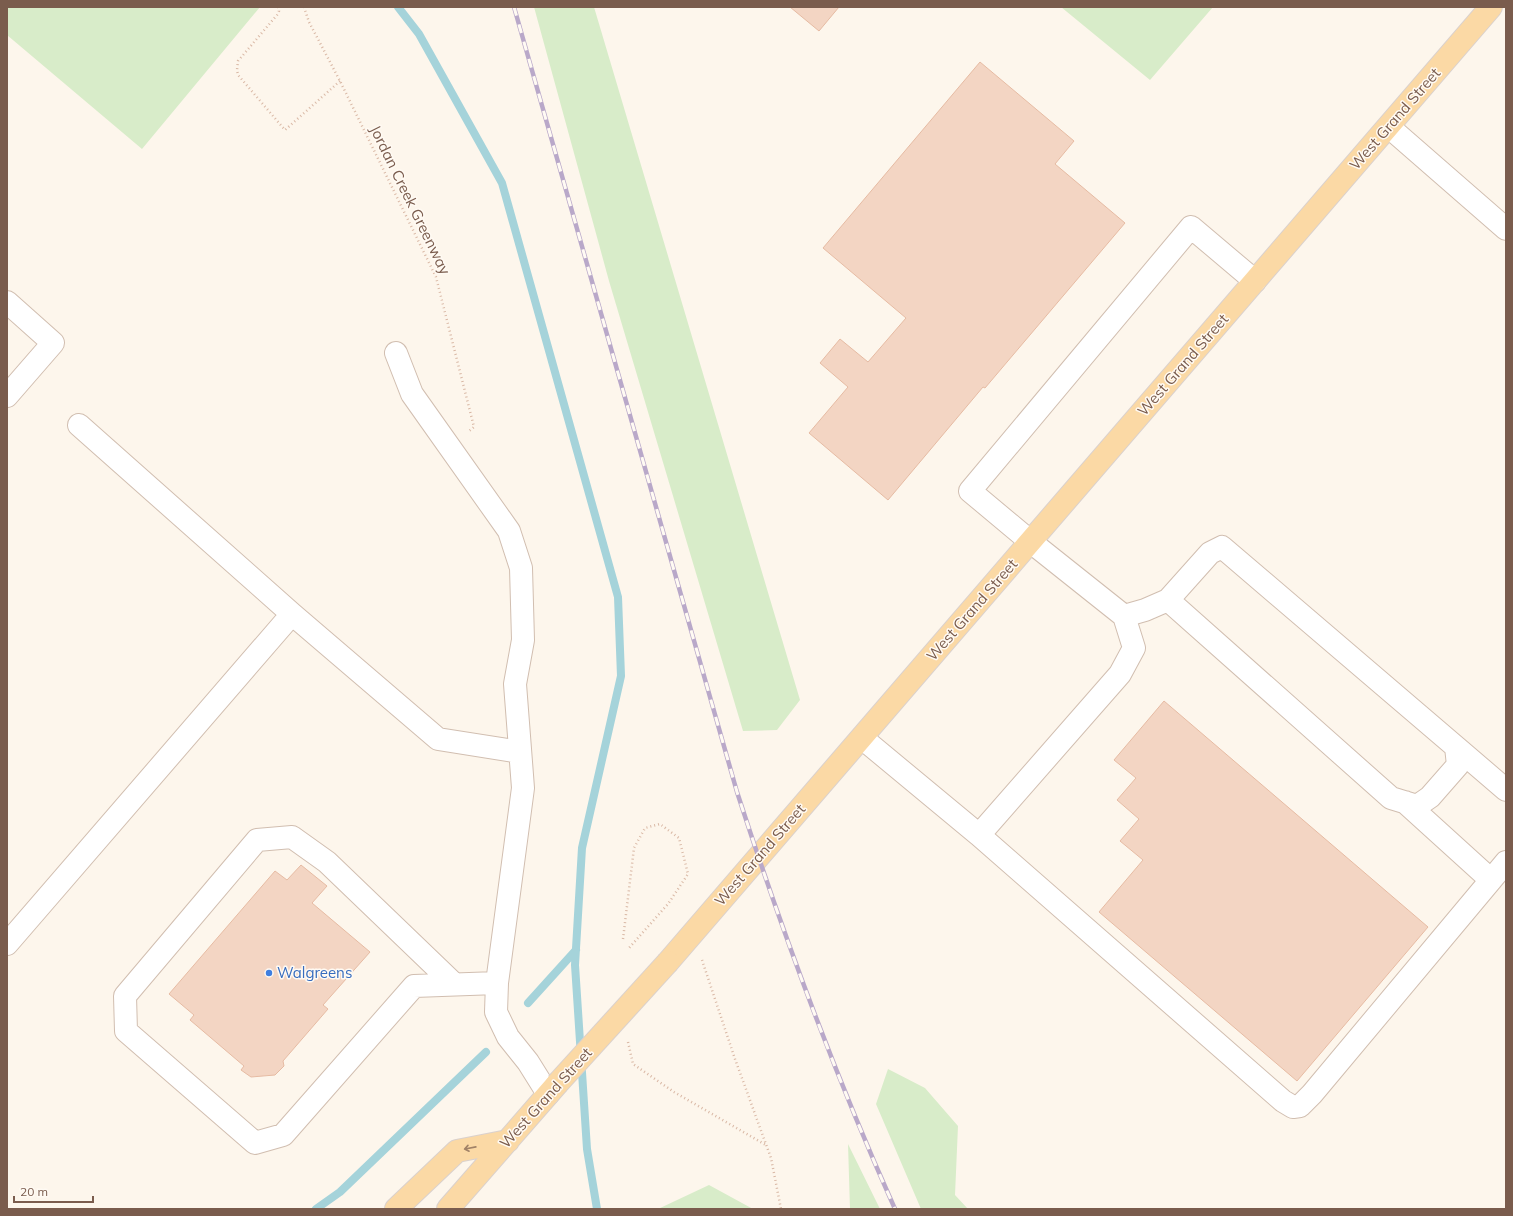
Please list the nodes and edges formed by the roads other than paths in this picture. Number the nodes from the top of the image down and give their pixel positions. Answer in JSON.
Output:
{"nodes":[{"id":1,"x":1491,"y":7,"type":"edge"},
{"id":2,"x":1388,"y":126,"type":"junction"},
{"id":3,"x":1506,"y":229,"type":"edge"},
{"id":4,"x":1255,"y":281,"type":"junction"},
{"id":5,"x":7,"y":302,"type":"edge"},
{"id":6,"x":396,"y":354,"type":"dead end"},
{"id":7,"x":7,"y":396,"type":"edge"},
{"id":8,"x":79,"y":426,"type":"dead end"},
{"id":9,"x":1030,"y":542,"type":"junction"},
{"id":10,"x":1168,"y":600,"type":"junction"},
{"id":11,"x":292,"y":614,"type":"junction"},
{"id":12,"x":1124,"y":616,"type":"junction"},
{"id":13,"x":862,"y":738,"type":"junction"},
{"id":14,"x":1456,"y":747,"type":"junction"},
{"id":15,"x":520,"y":752,"type":"junction"},
{"id":16,"x":1506,"y":790,"type":"edge"},
{"id":17,"x":1405,"y":802,"type":"junction"},
{"id":18,"x":979,"y":835,"type":"junction"},
{"id":19,"x":1506,"y":862,"type":"edge"},
{"id":20,"x":1492,"y":880,"type":"junction"},
{"id":21,"x":7,"y":944,"type":"edge"},
{"id":22,"x":497,"y":983,"type":"junction"},
{"id":23,"x":454,"y":984,"type":"junction"},
{"id":24,"x":553,"y":1089,"type":"junction"},
{"id":25,"x":508,"y":1141,"type":"junction"},
{"id":26,"x":396,"y":1209,"type":"edge"},
{"id":27,"x":448,"y":1209,"type":"edge"},
{"id":28,"x":457,"y":1209,"type":"edge"}],
"edges":[{"from":1,"to":2,"type":"main road","name":"West Grand Street"},
{"from":2,"to":3,"type":"street"},
{"from":2,"to":4,"type":"main road","name":"West Grand Street"},
{"from":4,"to":9,"type":"main road","name":"West Grand Street"},
{"from":4,"to":9,"type":"street"},
{"from":5,"to":7,"type":"street"},
{"from":6,"to":15,"type":"street"},
{"from":8,"to":11,"type":"street"},
{"from":9,"to":12,"type":"street"},
{"from":9,"to":13,"type":"main road","name":"West Grand Street"},
{"from":10,"to":12,"type":"street"},
{"from":10,"to":14,"type":"street"},
{"from":10,"to":17,"type":"street"},
{"from":11,"to":15,"type":"street"},
{"from":11,"to":21,"type":"street"},
{"from":12,"to":18,"type":"street"},
{"from":13,"to":18,"type":"street"},
{"from":13,"to":24,"type":"main road","name":"West Grand Street","bridge":true},
{"from":14,"to":16,"type":"street"},
{"from":14,"to":17,"type":"street"},
{"from":15,"to":22,"type":"street"},
{"from":17,"to":20,"type":"street"},
{"from":18,"to":20,"type":"street"},
{"from":19,"to":20,"type":"street"},
{"from":22,"to":23,"type":"street"},
{"from":22,"to":24,"type":"street"},
{"from":23,"to":23,"type":"street"},
{"from":24,"to":25,"type":"main road","name":"West Grand Street"},
{"from":25,"to":26,"type":"main road","one_way":true},
{"from":25,"to":27,"type":"main road","name":"West Grand Street"},
{"from":25,"to":28,"type":"main road"}]}
